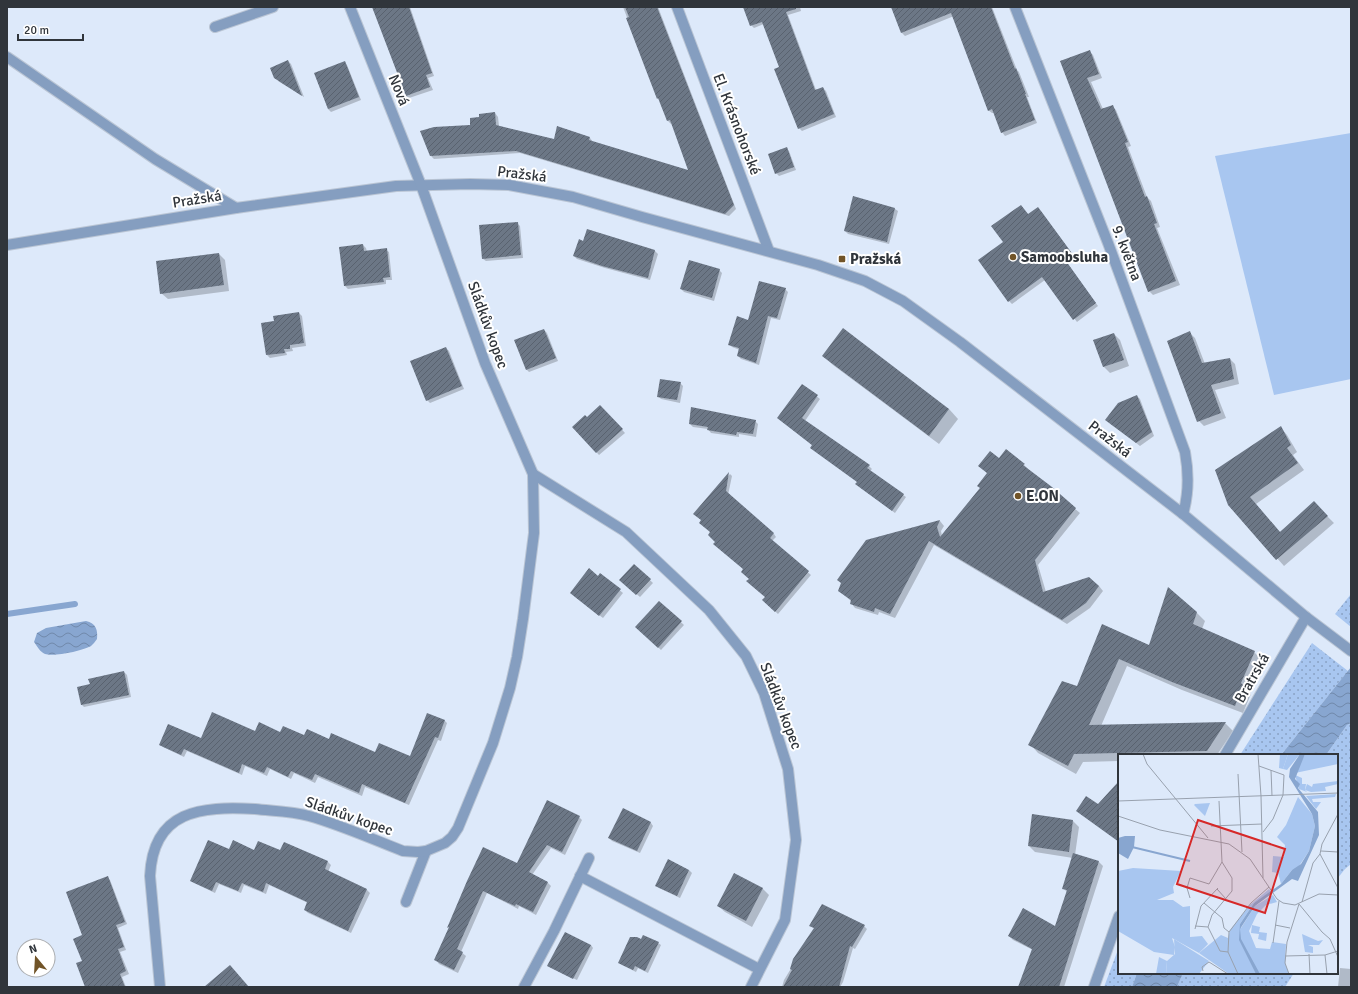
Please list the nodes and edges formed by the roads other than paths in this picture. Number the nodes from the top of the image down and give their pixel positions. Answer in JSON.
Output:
{"nodes":[{"id":1,"x":273,"y":7,"type":"edge"},
{"id":2,"x":350,"y":7,"type":"edge"},
{"id":3,"x":677,"y":7,"type":"edge"},
{"id":4,"x":1015,"y":7,"type":"edge"},
{"id":5,"x":215,"y":27,"type":"dead end"},
{"id":6,"x":7,"y":57,"type":"edge"},
{"id":7,"x":421,"y":185,"type":"junction"},
{"id":8,"x":236,"y":208,"type":"junction"},
{"id":9,"x":7,"y":245,"type":"edge"},
{"id":10,"x":769,"y":251,"type":"junction"},
{"id":11,"x":533,"y":474,"type":"junction"},
{"id":12,"x":1183,"y":514,"type":"junction"},
{"id":13,"x":1306,"y":617,"type":"junction"},
{"id":14,"x":1351,"y":652,"type":"edge"},
{"id":15,"x":1226,"y":754,"type":"edge"},
{"id":16,"x":426,"y":851,"type":"junction"},
{"id":17,"x":589,"y":858,"type":"dead end"},
{"id":18,"x":580,"y":876,"type":"junction"},
{"id":19,"x":406,"y":902,"type":"dead end"},
{"id":20,"x":1118,"y":919,"type":"edge"},
{"id":21,"x":759,"y":969,"type":"junction"},
{"id":22,"x":160,"y":987,"type":"edge"},
{"id":23,"x":524,"y":987,"type":"edge"},
{"id":24,"x":751,"y":987,"type":"edge"},
{"id":25,"x":1094,"y":987,"type":"edge"}],
"edges":[{"from":1,"to":5,"type":"street"},
{"from":2,"to":7,"type":"street","name":"Nová"},
{"from":3,"to":10,"type":"street","name":"El. Krásnohorské"},
{"from":4,"to":12,"type":"street","name":"9. května"},
{"from":6,"to":8,"type":"street"},
{"from":7,"to":8,"type":"street","name":"Pražská"},
{"from":7,"to":10,"type":"street","name":"Pražská"},
{"from":7,"to":11,"type":"street","name":"Sládkův kopec"},
{"from":8,"to":9,"type":"street","name":"Pražská"},
{"from":10,"to":12,"type":"street","name":"Pražská"},
{"from":11,"to":16,"type":"street","name":"Sládkův kopec"},
{"from":11,"to":21,"type":"street","name":"Sládkův kopec"},
{"from":12,"to":13,"type":"street","name":"Pražská"},
{"from":13,"to":14,"type":"street","name":"Pražská"},
{"from":13,"to":15,"type":"street","name":"Bratrská"},
{"from":16,"to":19,"type":"street"},
{"from":16,"to":22,"type":"street","name":"Sládkův kopec"},
{"from":17,"to":18,"type":"street"},
{"from":18,"to":21,"type":"street"},
{"from":18,"to":23,"type":"street"},
{"from":20,"to":25,"type":"street"},
{"from":21,"to":24,"type":"street","name":"Sládkův kopec"}]}
